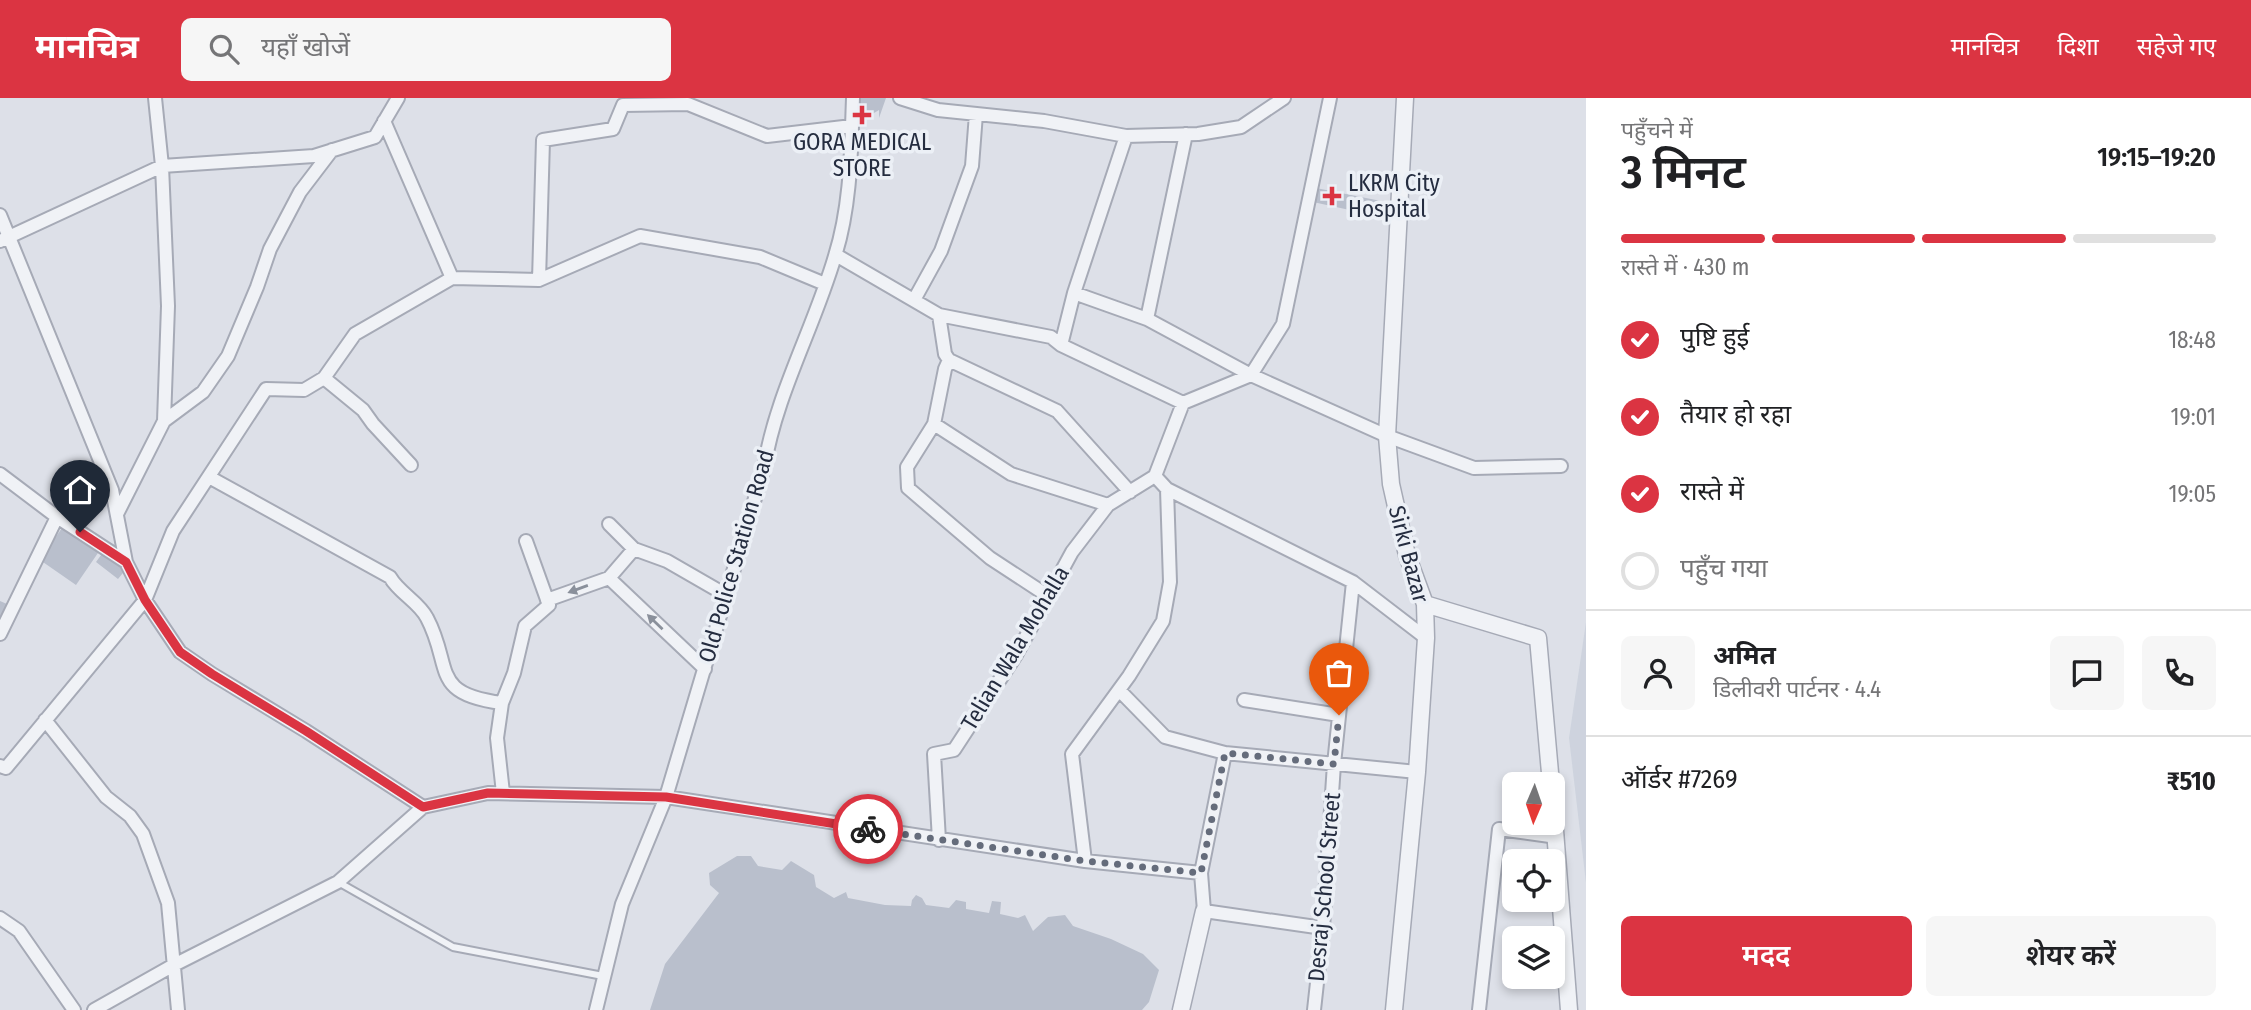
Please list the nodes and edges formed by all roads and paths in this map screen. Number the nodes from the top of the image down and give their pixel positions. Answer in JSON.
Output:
{"nodes":[{"id":1,"x":155,"y":98,"type":"edge"},
{"id":2,"x":398,"y":98,"type":"edge"},
{"id":3,"x":853,"y":98,"type":"edge"},
{"id":4,"x":900,"y":98,"type":"edge"},
{"id":5,"x":1284,"y":98,"type":"edge"},
{"id":6,"x":1330,"y":98,"type":"edge"},
{"id":7,"x":1405,"y":98,"type":"edge"},
{"id":8,"x":930,"y":102,"type":"edge"},
{"id":9,"x":976,"y":114,"type":"junction"},
{"id":10,"x":384,"y":121,"type":"junction"},
{"id":11,"x":852,"y":127,"type":"junction"},
{"id":12,"x":1186,"y":134,"type":"junction"},
{"id":13,"x":1126,"y":136,"type":"junction"},
{"id":14,"x":332,"y":150,"type":"junction"},
{"id":15,"x":162,"y":166,"type":"junction"},
{"id":16,"x":0,"y":215,"type":"edge"},
{"id":17,"x":5,"y":239,"type":"edge"},
{"id":18,"x":836,"y":256,"type":"junction"},
{"id":19,"x":452,"y":278,"type":"junction"},
{"id":20,"x":539,"y":280,"type":"junction"},
{"id":21,"x":825,"y":284,"type":"junction"},
{"id":22,"x":1074,"y":293,"type":"junction"},
{"id":23,"x":914,"y":300,"type":"junction"},
{"id":24,"x":939,"y":315,"type":"junction"},
{"id":25,"x":1147,"y":319,"type":"junction"},
{"id":26,"x":1061,"y":345,"type":"junction"},
{"id":27,"x":949,"y":360,"type":"junction"},
{"id":28,"x":1251,"y":374,"type":"junction"},
{"id":29,"x":324,"y":378,"type":"junction"},
{"id":30,"x":1183,"y":403,"type":"junction"},
{"id":31,"x":164,"y":421,"type":"junction"},
{"id":32,"x":934,"y":424,"type":"junction"},
{"id":33,"x":1387,"y":436,"type":"junction"},
{"id":34,"x":411,"y":465,"type":"dead end"},
{"id":35,"x":1561,"y":466,"type":"dead end"},
{"id":36,"x":0,"y":474,"type":"edge"},
{"id":37,"x":209,"y":477,"type":"junction"},
{"id":38,"x":1155,"y":477,"type":"junction"},
{"id":39,"x":1167,"y":489,"type":"junction"},
{"id":40,"x":1130,"y":492,"type":"junction"},
{"id":41,"x":1108,"y":505,"type":"junction"},
{"id":42,"x":117,"y":514,"type":"junction"},
{"id":43,"x":57,"y":517,"type":"junction"},
{"id":44,"x":609,"y":524,"type":"dead end"},
{"id":45,"x":526,"y":541,"type":"dead end"},
{"id":46,"x":634,"y":549,"type":"junction"},
{"id":47,"x":126,"y":562,"type":"junction"},
{"id":48,"x":609,"y":578,"type":"junction"},
{"id":49,"x":1353,"y":582,"type":"junction"},
{"id":50,"x":726,"y":594,"type":"junction"},
{"id":51,"x":1048,"y":596,"type":"junction"},
{"id":52,"x":145,"y":600,"type":"junction"},
{"id":53,"x":547,"y":600,"type":"junction"},
{"id":54,"x":1425,"y":604,"type":"junction"},
{"id":55,"x":0,"y":634,"type":"edge"},
{"id":56,"x":1426,"y":638,"type":"junction"},
{"id":57,"x":705,"y":669,"type":"junction"},
{"id":58,"x":1119,"y":690,"type":"junction"},
{"id":59,"x":1244,"y":700,"type":"dead end"},
{"id":60,"x":502,"y":703,"type":"junction"},
{"id":61,"x":1339,"y":715,"type":"junction"},
{"id":62,"x":45,"y":720,"type":"junction"},
{"id":63,"x":1225,"y":753,"type":"junction"},
{"id":64,"x":1334,"y":764,"type":"junction"},
{"id":65,"x":0,"y":766,"type":"edge"},
{"id":66,"x":1417,"y":772,"type":"junction"},
{"id":67,"x":1551,"y":772,"type":"edge"},
{"id":68,"x":503,"y":793,"type":"junction"},
{"id":69,"x":666,"y":797,"type":"junction"},
{"id":70,"x":423,"y":807,"type":"junction"},
{"id":71,"x":1556,"y":837,"type":"joint"},
{"id":72,"x":939,"y":840,"type":"junction"},
{"id":73,"x":1085,"y":861,"type":"junction"},
{"id":74,"x":1201,"y":873,"type":"junction"},
{"id":75,"x":338,"y":882,"type":"junction"},
{"id":76,"x":1203,"y":911,"type":"junction"},
{"id":77,"x":0,"y":919,"type":"edge"},
{"id":78,"x":1323,"y":928,"type":"junction"},
{"id":79,"x":172,"y":966,"type":"junction"},
{"id":80,"x":603,"y":976,"type":"junction"},
{"id":81,"x":74,"y":1010,"type":"edge"},
{"id":82,"x":94,"y":1010,"type":"edge"},
{"id":83,"x":178,"y":1010,"type":"edge"},
{"id":84,"x":596,"y":1010,"type":"edge"},
{"id":85,"x":1181,"y":1010,"type":"edge"},
{"id":86,"x":1314,"y":1010,"type":"edge"},
{"id":87,"x":1394,"y":1010,"type":"edge"},
{"id":88,"x":1479,"y":1010,"type":"edge"},
{"id":89,"x":1569,"y":1010,"type":"edge"}],
"edges":[{"from":1,"to":15,"type":"street"},
{"from":2,"to":10,"type":"street"},
{"from":3,"to":11,"type":"street","name":"Old Police Station Road"},
{"from":4,"to":8,"type":"street"},
{"from":5,"to":12,"type":"street"},
{"from":6,"to":28,"type":"street"},
{"from":7,"to":33,"type":"street","name":"Sirki Bazar"},
{"from":8,"to":9,"type":"street"},
{"from":9,"to":13,"type":"street"},
{"from":9,"to":23,"type":"street"},
{"from":10,"to":14,"type":"street"},
{"from":10,"to":19,"type":"street"},
{"from":11,"to":18,"type":"street","name":"Old Police Station Road"},
{"from":11,"to":20,"type":"street"},
{"from":12,"to":13,"type":"street"},
{"from":12,"to":25,"type":"street"},
{"from":13,"to":22,"type":"street"},
{"from":14,"to":15,"type":"street"},
{"from":14,"to":31,"type":"street"},
{"from":15,"to":17,"type":"street"},
{"from":15,"to":31,"type":"street"},
{"from":16,"to":17,"type":"street"},
{"from":17,"to":42,"type":"street"},
{"from":18,"to":21,"type":"street","name":"Old Police Station Road"},
{"from":18,"to":23,"type":"street"},
{"from":19,"to":20,"type":"street"},
{"from":19,"to":29,"type":"street"},
{"from":20,"to":21,"type":"street"},
{"from":21,"to":50,"type":"street","name":"Old Police Station Road"},
{"from":22,"to":25,"type":"street"},
{"from":22,"to":26,"type":"street"},
{"from":23,"to":24,"type":"street"},
{"from":24,"to":26,"type":"street"},
{"from":24,"to":27,"type":"street"},
{"from":25,"to":28,"type":"street"},
{"from":26,"to":30,"type":"street"},
{"from":27,"to":32,"type":"street"},
{"from":27,"to":40,"type":"street"},
{"from":28,"to":30,"type":"street"},
{"from":28,"to":33,"type":"street"},
{"from":29,"to":34,"type":"street"},
{"from":29,"to":37,"type":"street"},
{"from":30,"to":38,"type":"street"},
{"from":31,"to":42,"type":"street"},
{"from":32,"to":41,"type":"street"},
{"from":32,"to":51,"type":"street"},
{"from":33,"to":35,"type":"street"},
{"from":33,"to":54,"type":"street","name":"Sirki Bazar"},
{"from":36,"to":43,"type":"street"},
{"from":37,"to":52,"type":"street"},
{"from":37,"to":60,"type":"street"},
{"from":38,"to":39,"type":"street"},
{"from":38,"to":40,"type":"street","name":"Telian Wala Mohalla"},
{"from":39,"to":49,"type":"street"},
{"from":39,"to":58,"type":"street"},
{"from":40,"to":41,"type":"street","name":"Telian Wala Mohalla"},
{"from":41,"to":51,"type":"street","name":"Telian Wala Mohalla"},
{"from":42,"to":47,"type":"street"},
{"from":43,"to":47,"type":"street"},
{"from":43,"to":55,"type":"street"},
{"from":44,"to":46,"type":"street"},
{"from":45,"to":53,"type":"street"},
{"from":46,"to":48,"type":"street"},
{"from":46,"to":50,"type":"street"},
{"from":47,"to":52,"type":"street"},
{"from":48,"to":53,"type":"street","one_way":true},
{"from":57,"to":48,"type":"street","one_way":true},
{"from":49,"to":56,"type":"street"},
{"from":49,"to":61,"type":"street","name":"Desraj School Street"},
{"from":50,"to":57,"type":"street","name":"Old Police Station Road"},
{"from":51,"to":72,"type":"street","name":"Telian Wala Mohalla"},
{"from":52,"to":62,"type":"street"},
{"from":52,"to":70,"type":"street"},
{"from":53,"to":60,"type":"street"},
{"from":54,"to":56,"type":"street","name":"Sirki Bazar"},
{"from":54,"to":67,"type":"street"},
{"from":56,"to":66,"type":"street","name":"Sirki Bazar"},
{"from":57,"to":69,"type":"street","name":"Old Police Station Road"},
{"from":58,"to":63,"type":"street"},
{"from":58,"to":73,"type":"street"},
{"from":59,"to":61,"type":"street"},
{"from":60,"to":68,"type":"street"},
{"from":61,"to":64,"type":"street","name":"Desraj School Street"},
{"from":62,"to":65,"type":"street"},
{"from":62,"to":79,"type":"street"},
{"from":63,"to":64,"type":"street"},
{"from":63,"to":74,"type":"street"},
{"from":64,"to":66,"type":"street"},
{"from":64,"to":78,"type":"street","name":"Desraj School Street"},
{"from":66,"to":87,"type":"street","name":"Sirki Bazar"},
{"from":68,"to":69,"type":"street"},
{"from":68,"to":70,"type":"street"},
{"from":69,"to":72,"type":"street"},
{"from":69,"to":80,"type":"street","name":"Old Police Station Road"},
{"from":70,"to":75,"type":"street"},
{"from":71,"to":88,"type":"street"},
{"from":71,"to":89,"type":"street"},
{"from":72,"to":73,"type":"street"},
{"from":73,"to":74,"type":"street"},
{"from":74,"to":76,"type":"street"},
{"from":75,"to":79,"type":"street"},
{"from":75,"to":80,"type":"lane"},
{"from":76,"to":78,"type":"street"},
{"from":76,"to":85,"type":"street"},
{"from":77,"to":81,"type":"street"},
{"from":78,"to":86,"type":"street","name":"Desraj School Street"},
{"from":79,"to":82,"type":"street"},
{"from":79,"to":83,"type":"street"},
{"from":80,"to":84,"type":"street","name":"Old Police Station Road"}]}
